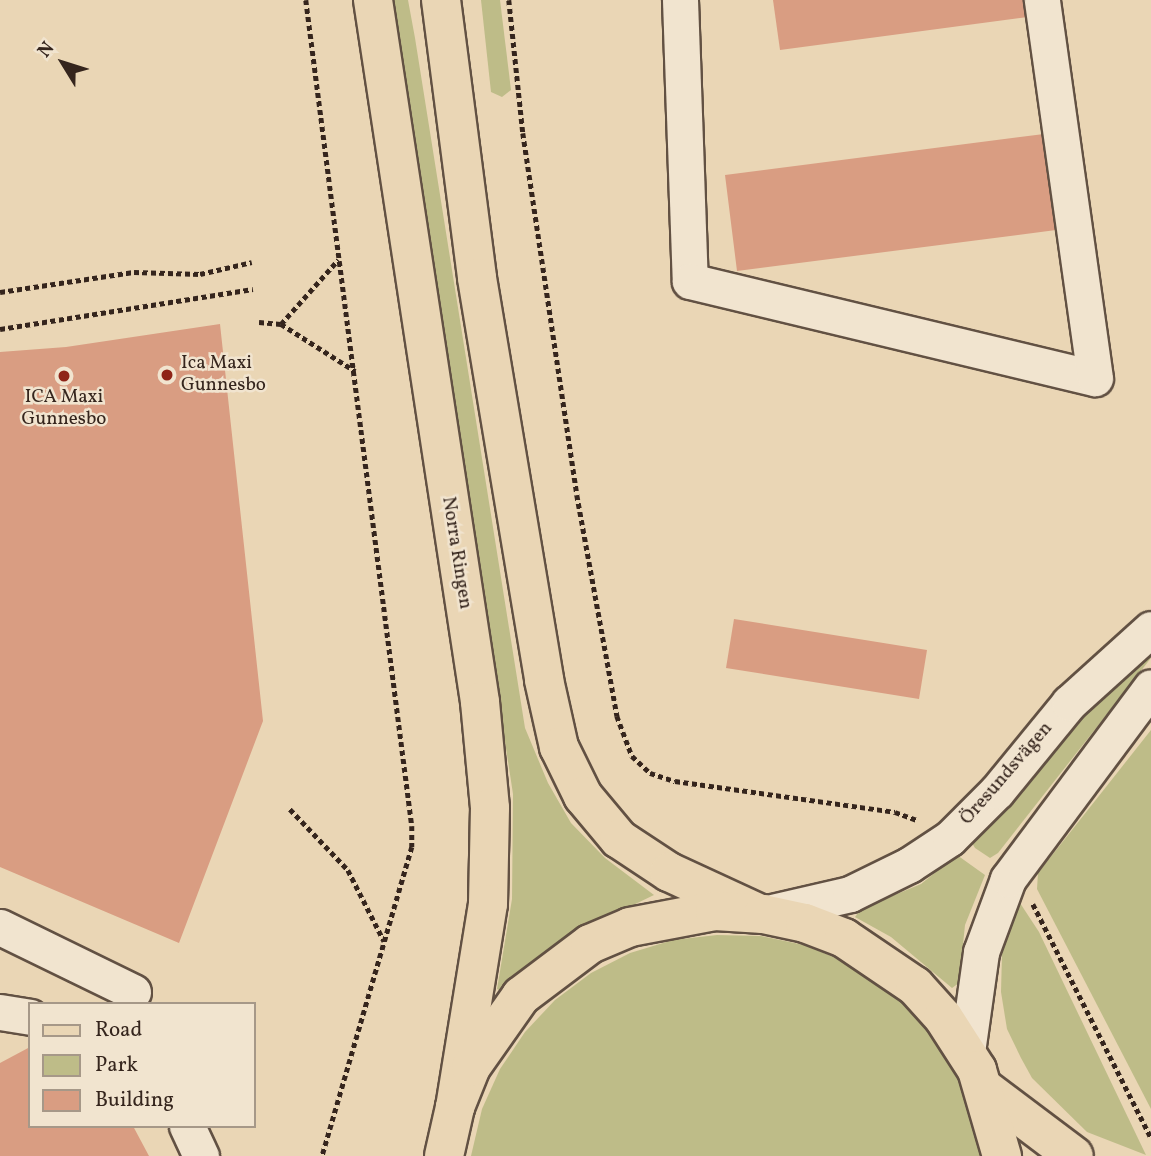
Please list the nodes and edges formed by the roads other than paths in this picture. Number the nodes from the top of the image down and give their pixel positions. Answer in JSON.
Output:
{"nodes":[{"id":1,"x":373,"y":0,"type":"edge"},
{"id":2,"x":441,"y":0,"type":"edge"},
{"id":3,"x":680,"y":0,"type":"edge"},
{"id":4,"x":1042,"y":0,"type":"edge"},
{"id":5,"x":1151,"y":629,"type":"edge"},
{"id":6,"x":1151,"y":687,"type":"edge"},
{"id":7,"x":761,"y":913,"type":"junction"},
{"id":8,"x":0,"y":927,"type":"edge"},
{"id":9,"x":133,"y":992,"type":"dead end"},
{"id":10,"x":0,"y":1012,"type":"edge"},
{"id":11,"x":28,"y":1017,"type":"edge"},
{"id":12,"x":967,"y":1052,"type":"junction"},
{"id":13,"x":985,"y":1089,"type":"junction"},
{"id":14,"x":454,"y":1109,"type":"junction"},
{"id":15,"x":188,"y":1128,"type":"edge"},
{"id":16,"x":201,"y":1156,"type":"edge"},
{"id":17,"x":433,"y":1156,"type":"edge"},
{"id":18,"x":444,"y":1156,"type":"edge"},
{"id":19,"x":1002,"y":1156,"type":"edge"},
{"id":20,"x":1074,"y":1156,"type":"edge"}],
"edges":[{"from":1,"to":14,"type":"main road","name":"Norra Ringen"},
{"from":2,"to":7,"type":"main road"},
{"from":3,"to":4,"type":"lane"},
{"from":5,"to":7,"type":"lane","name":"Öresundsvägen"},
{"from":6,"to":12,"type":"lane"},
{"from":7,"to":12,"type":"main road"},
{"from":7,"to":14,"type":"main road"},
{"from":8,"to":9,"type":"lane"},
{"from":10,"to":11,"type":"lane"},
{"from":12,"to":13,"type":"main road"},
{"from":13,"to":19,"type":"main road"},
{"from":13,"to":20,"type":"main road"},
{"from":14,"to":17,"type":"main road"},
{"from":14,"to":18,"type":"main road"},
{"from":15,"to":16,"type":"lane"}]}
